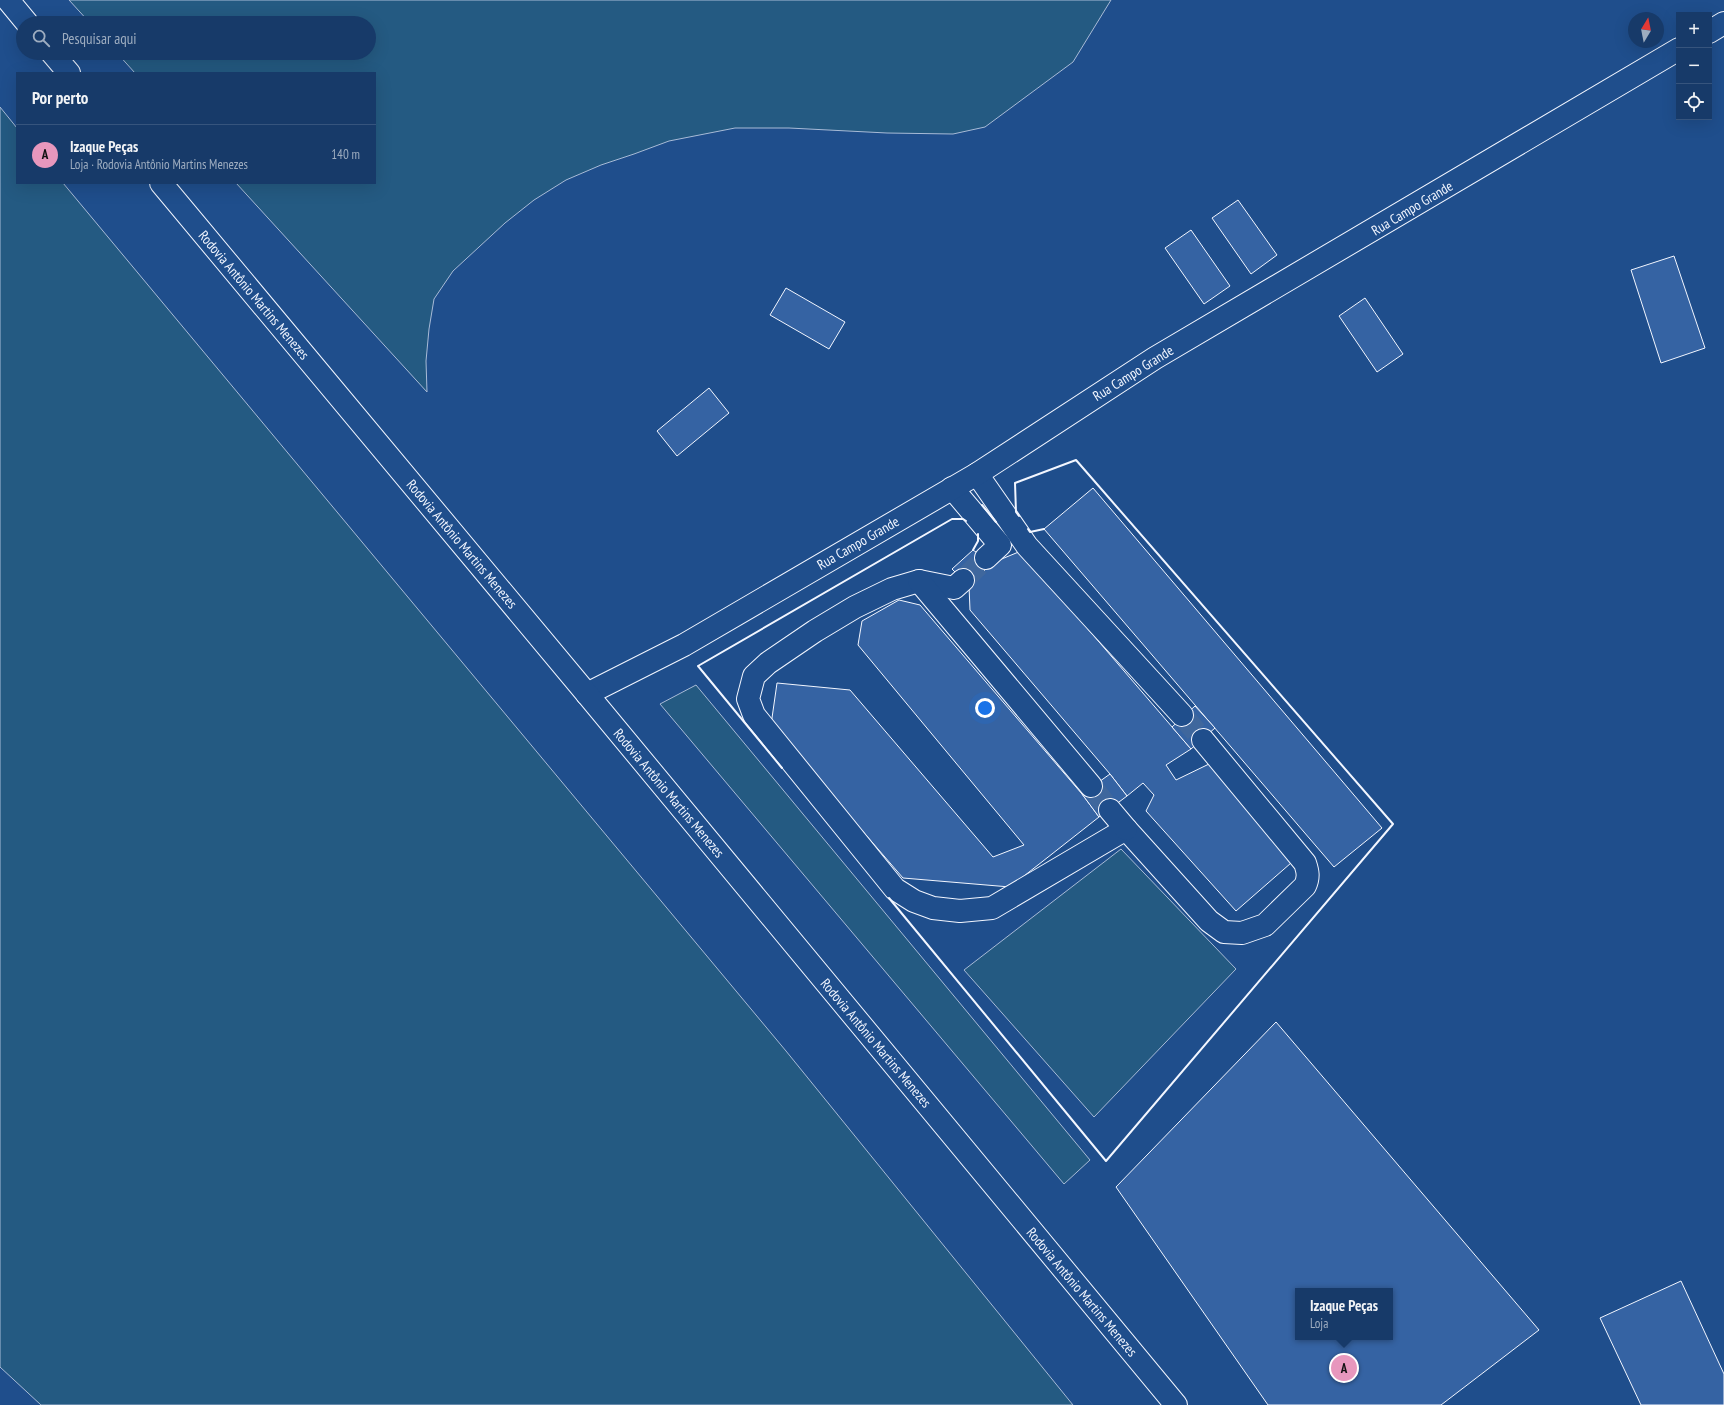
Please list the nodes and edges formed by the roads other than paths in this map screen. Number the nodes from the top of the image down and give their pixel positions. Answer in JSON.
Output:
{"nodes":[{"id":1,"x":8,"y":0,"type":"edge"},
{"id":2,"x":21,"y":16,"type":"edge"},
{"id":3,"x":1724,"y":23,"type":"edge"},
{"id":4,"x":1712,"y":30,"type":"edge"},
{"id":5,"x":1676,"y":51,"type":"edge"},
{"id":6,"x":58,"y":60,"type":"edge"},
{"id":7,"x":68,"y":72,"type":"edge"},
{"id":8,"x":161,"y":184,"type":"edge"},
{"id":9,"x":977,"y":474,"type":"junction"},
{"id":10,"x":952,"y":488,"type":"junction"},
{"id":11,"x":986,"y":558,"type":"tunnel mouth"},
{"id":12,"x":963,"y":580,"type":"tunnel mouth"},
{"id":13,"x":919,"y":582,"type":"junction"},
{"id":14,"x":587,"y":694,"type":"junction"},
{"id":15,"x":1182,"y":715,"type":"tunnel mouth"},
{"id":16,"x":1203,"y":740,"type":"tunnel mouth"},
{"id":17,"x":1091,"y":786,"type":"tunnel mouth"},
{"id":18,"x":1110,"y":810,"type":"tunnel mouth"},
{"id":19,"x":1126,"y":829,"type":"junction"},
{"id":20,"x":1176,"y":1405,"type":"edge"}],
"edges":[{"from":1,"to":2,"type":"main road"},
{"from":3,"to":4,"type":"main road"},
{"from":5,"to":9,"type":"main road","name":"Rua Campo Grande"},
{"from":6,"to":7,"type":"main road"},
{"from":8,"to":14,"type":"main road","name":"Rodovia Antônio Martins Menezes"},
{"from":9,"to":10,"type":"main road","name":"Rua Campo Grande"},
{"from":9,"to":15,"type":"main road"},
{"from":10,"to":11,"type":"main road"},
{"from":10,"to":14,"type":"main road","name":"Rua Campo Grande"},
{"from":12,"to":13,"type":"main road"},
{"from":13,"to":17,"type":"main road"},
{"from":13,"to":19,"type":"main road"},
{"from":14,"to":20,"type":"main road","name":"Rodovia Antônio Martins Menezes"},
{"from":16,"to":19,"type":"main road"},
{"from":18,"to":19,"type":"main road"}]}
